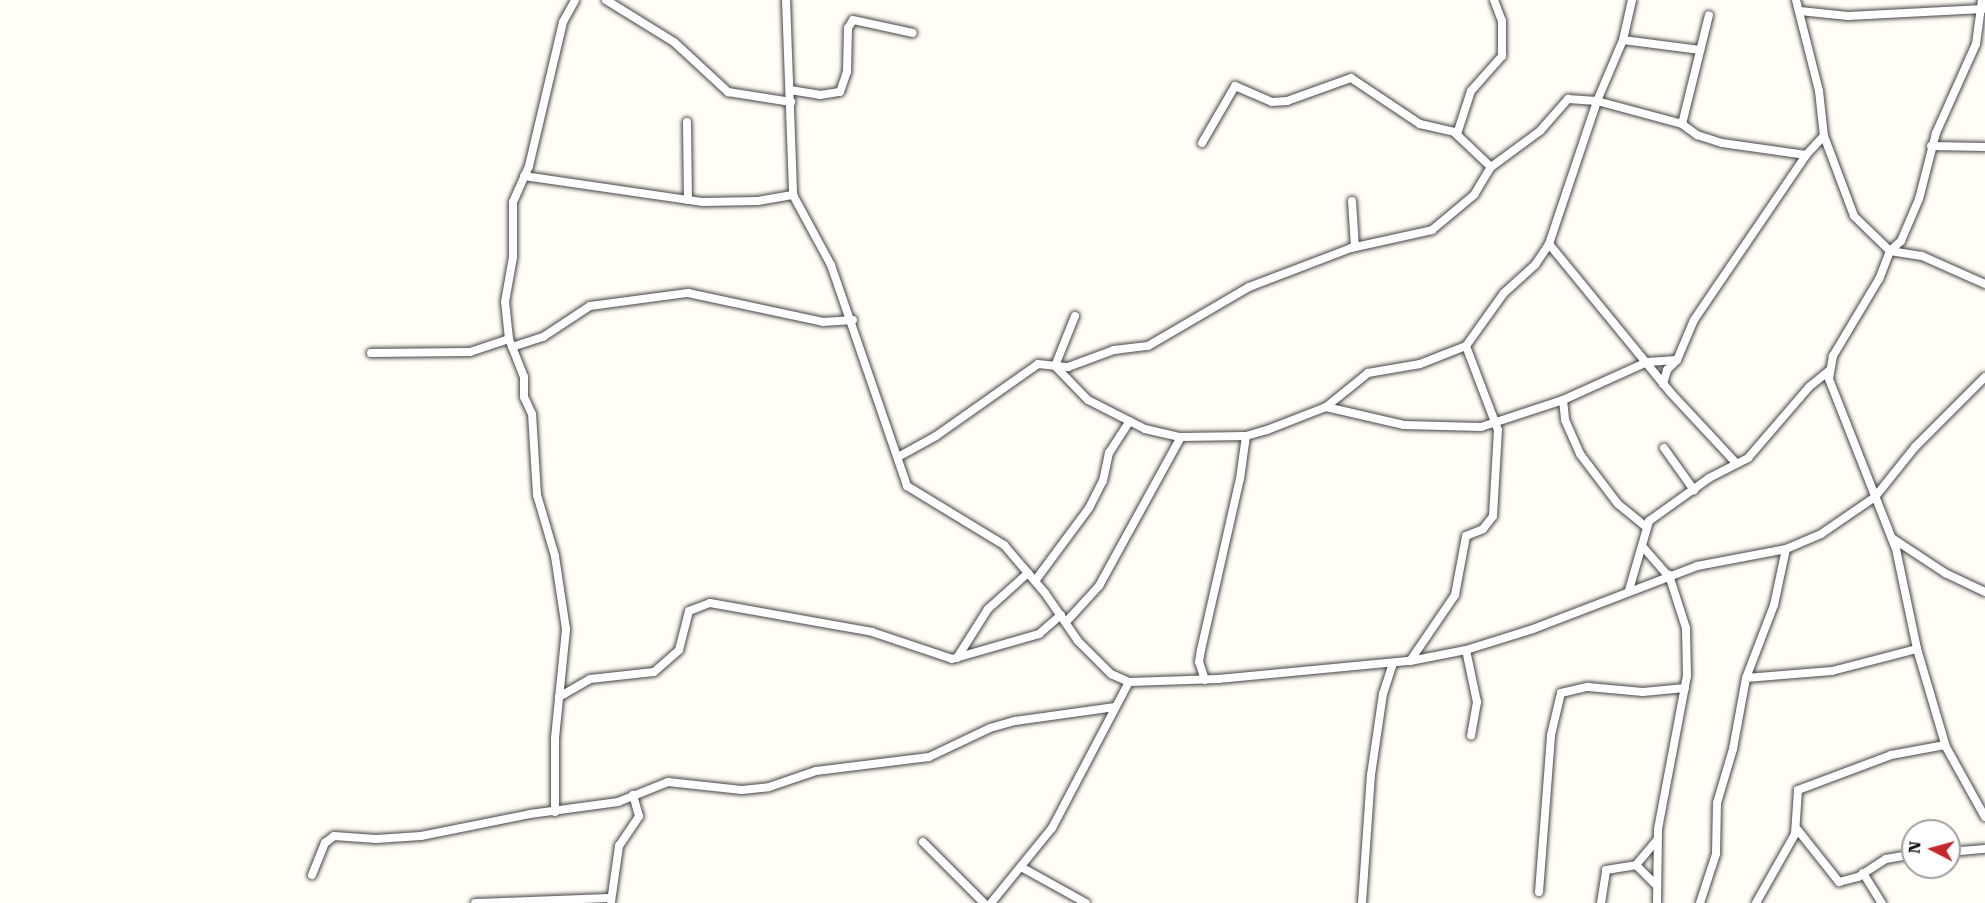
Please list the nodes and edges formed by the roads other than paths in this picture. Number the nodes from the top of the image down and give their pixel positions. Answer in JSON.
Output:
{"nodes":[{"id":1,"x":575,"y":0,"type":"edge"},
{"id":2,"x":606,"y":0,"type":"edge"},
{"id":3,"x":786,"y":0,"type":"edge"},
{"id":4,"x":1494,"y":0,"type":"edge"},
{"id":5,"x":1632,"y":0,"type":"edge"},
{"id":6,"x":1796,"y":0,"type":"edge"},
{"id":7,"x":1982,"y":0,"type":"edge"},
{"id":8,"x":1983,"y":9,"type":"edge"},
{"id":9,"x":1800,"y":11,"type":"junction"},
{"id":10,"x":1709,"y":15,"type":"dead end"},
{"id":11,"x":913,"y":33,"type":"dead end"},
{"id":12,"x":1623,"y":40,"type":"junction"},
{"id":13,"x":1700,"y":50,"type":"junction"},
{"id":14,"x":790,"y":90,"type":"junction"},
{"id":15,"x":1597,"y":101,"type":"junction"},
{"id":16,"x":791,"y":102,"type":"junction"},
{"id":17,"x":687,"y":122,"type":"dead end"},
{"id":18,"x":1682,"y":124,"type":"junction"},
{"id":19,"x":1457,"y":134,"type":"junction"},
{"id":20,"x":1824,"y":136,"type":"junction"},
{"id":21,"x":1202,"y":143,"type":"dead end"},
{"id":22,"x":1931,"y":146,"type":"junction"},
{"id":23,"x":1985,"y":147,"type":"edge"},
{"id":24,"x":1806,"y":156,"type":"junction"},
{"id":25,"x":1491,"y":167,"type":"junction"},
{"id":26,"x":524,"y":176,"type":"junction"},
{"id":27,"x":792,"y":195,"type":"junction"},
{"id":28,"x":688,"y":200,"type":"junction"},
{"id":29,"x":1352,"y":201,"type":"dead end"},
{"id":30,"x":1549,"y":244,"type":"junction"},
{"id":31,"x":1356,"y":247,"type":"junction"},
{"id":32,"x":1890,"y":251,"type":"junction"},
{"id":33,"x":1985,"y":284,"type":"edge"},
{"id":34,"x":1075,"y":316,"type":"dead end"},
{"id":35,"x":853,"y":320,"type":"junction"},
{"id":36,"x":510,"y":343,"type":"junction"},
{"id":37,"x":1466,"y":346,"type":"junction"},
{"id":38,"x":371,"y":353,"type":"dead end"},
{"id":39,"x":1677,"y":360,"type":"junction"},
{"id":40,"x":1647,"y":362,"type":"junction"},
{"id":41,"x":1055,"y":366,"type":"junction"},
{"id":42,"x":1829,"y":371,"type":"junction"},
{"id":43,"x":1985,"y":377,"type":"edge"},
{"id":44,"x":1663,"y":384,"type":"junction"},
{"id":45,"x":1563,"y":400,"type":"junction"},
{"id":46,"x":1326,"y":407,"type":"junction"},
{"id":47,"x":1130,"y":421,"type":"junction"},
{"id":48,"x":1496,"y":423,"type":"junction"},
{"id":49,"x":1246,"y":436,"type":"junction"},
{"id":50,"x":1181,"y":437,"type":"junction"},
{"id":51,"x":1664,"y":448,"type":"dead end"},
{"id":52,"x":898,"y":457,"type":"junction"},
{"id":53,"x":1736,"y":463,"type":"junction"},
{"id":54,"x":1694,"y":490,"type":"junction"},
{"id":55,"x":1875,"y":497,"type":"junction"},
{"id":56,"x":1645,"y":526,"type":"junction"},
{"id":57,"x":1892,"y":538,"type":"junction"},
{"id":58,"x":1643,"y":547,"type":"junction"},
{"id":59,"x":1786,"y":549,"type":"junction"},
{"id":60,"x":1028,"y":573,"type":"junction"},
{"id":61,"x":1668,"y":576,"type":"junction"},
{"id":62,"x":1035,"y":581,"type":"junction"},
{"id":63,"x":1629,"y":590,"type":"junction"},
{"id":64,"x":1985,"y":592,"type":"edge"},
{"id":65,"x":1064,"y":618,"type":"junction"},
{"id":66,"x":1917,"y":649,"type":"junction"},
{"id":67,"x":1467,"y":650,"type":"junction"},
{"id":68,"x":957,"y":658,"type":"junction"},
{"id":69,"x":1410,"y":661,"type":"junction"},
{"id":70,"x":1393,"y":664,"type":"junction"},
{"id":71,"x":1746,"y":678,"type":"junction"},
{"id":72,"x":1205,"y":680,"type":"junction"},
{"id":73,"x":1130,"y":682,"type":"junction"},
{"id":74,"x":1685,"y":688,"type":"junction"},
{"id":75,"x":559,"y":697,"type":"junction"},
{"id":76,"x":1116,"y":707,"type":"junction"},
{"id":77,"x":1471,"y":735,"type":"dead end"},
{"id":78,"x":1945,"y":745,"type":"junction"},
{"id":79,"x":633,"y":795,"type":"junction"},
{"id":80,"x":555,"y":812,"type":"junction"},
{"id":81,"x":1985,"y":817,"type":"edge"},
{"id":82,"x":1797,"y":829,"type":"junction"},
{"id":83,"x":1657,"y":840,"type":"junction"},
{"id":84,"x":923,"y":842,"type":"dead end"},
{"id":85,"x":1985,"y":849,"type":"edge"},
{"id":86,"x":1961,"y":851,"type":"edge"},
{"id":87,"x":1901,"y":856,"type":"edge"},
{"id":88,"x":1636,"y":865,"type":"junction"},
{"id":89,"x":1020,"y":867,"type":"junction"},
{"id":90,"x":1863,"y":873,"type":"junction"},
{"id":91,"x":312,"y":875,"type":"dead end"},
{"id":92,"x":1655,"y":884,"type":"junction"},
{"id":93,"x":1539,"y":892,"type":"dead end"},
{"id":94,"x":611,"y":901,"type":"edge"},
{"id":95,"x":475,"y":903,"type":"edge"},
{"id":96,"x":984,"y":903,"type":"edge"},
{"id":97,"x":991,"y":903,"type":"edge"},
{"id":98,"x":1086,"y":903,"type":"edge"},
{"id":99,"x":1362,"y":903,"type":"edge"},
{"id":100,"x":1601,"y":903,"type":"edge"},
{"id":101,"x":1657,"y":903,"type":"edge"},
{"id":102,"x":1700,"y":903,"type":"edge"},
{"id":103,"x":1756,"y":903,"type":"edge"},
{"id":104,"x":1882,"y":903,"type":"edge"}],
"edges":[{"from":1,"to":26,"type":"street"},
{"from":2,"to":16,"type":"street"},
{"from":3,"to":14,"type":"street"},
{"from":4,"to":19,"type":"street"},
{"from":5,"to":12,"type":"street"},
{"from":6,"to":9,"type":"street"},
{"from":7,"to":8,"type":"street"},
{"from":8,"to":9,"type":"street"},
{"from":8,"to":22,"type":"street"},
{"from":9,"to":20,"type":"street"},
{"from":10,"to":13,"type":"street"},
{"from":11,"to":14,"type":"street"},
{"from":12,"to":13,"type":"street"},
{"from":12,"to":15,"type":"street"},
{"from":13,"to":18,"type":"street"},
{"from":14,"to":16,"type":"street"},
{"from":15,"to":18,"type":"street"},
{"from":15,"to":25,"type":"street"},
{"from":15,"to":30,"type":"street"},
{"from":16,"to":27,"type":"street"},
{"from":17,"to":28,"type":"street"},
{"from":18,"to":24,"type":"street"},
{"from":19,"to":21,"type":"street"},
{"from":19,"to":25,"type":"street"},
{"from":20,"to":24,"type":"street"},
{"from":20,"to":32,"type":"street"},
{"from":22,"to":23,"type":"street"},
{"from":22,"to":32,"type":"street"},
{"from":24,"to":39,"type":"street"},
{"from":25,"to":31,"type":"street"},
{"from":26,"to":28,"type":"street"},
{"from":26,"to":36,"type":"street"},
{"from":27,"to":28,"type":"street"},
{"from":27,"to":35,"type":"street"},
{"from":29,"to":31,"type":"street"},
{"from":30,"to":37,"type":"street"},
{"from":30,"to":40,"type":"street"},
{"from":31,"to":41,"type":"street"},
{"from":32,"to":33,"type":"street"},
{"from":32,"to":42,"type":"street"},
{"from":34,"to":41,"type":"street"},
{"from":35,"to":36,"type":"street"},
{"from":35,"to":52,"type":"street"},
{"from":36,"to":38,"type":"street"},
{"from":36,"to":75,"type":"street"},
{"from":37,"to":46,"type":"street"},
{"from":37,"to":48,"type":"street"},
{"from":39,"to":40,"type":"street"},
{"from":39,"to":44,"type":"street"},
{"from":40,"to":44,"type":"street"},
{"from":40,"to":45,"type":"street"},
{"from":41,"to":47,"type":"street"},
{"from":41,"to":52,"type":"street"},
{"from":42,"to":53,"type":"street"},
{"from":42,"to":55,"type":"street"},
{"from":43,"to":55,"type":"street"},
{"from":44,"to":53,"type":"street"},
{"from":45,"to":48,"type":"street"},
{"from":45,"to":56,"type":"street"},
{"from":46,"to":48,"type":"street"},
{"from":46,"to":49,"type":"street"},
{"from":47,"to":50,"type":"street"},
{"from":47,"to":62,"type":"street"},
{"from":48,"to":69,"type":"street"},
{"from":49,"to":50,"type":"street"},
{"from":49,"to":72,"type":"street"},
{"from":50,"to":65,"type":"street"},
{"from":51,"to":54,"type":"street"},
{"from":52,"to":60,"type":"street"},
{"from":53,"to":54,"type":"street"},
{"from":54,"to":56,"type":"street"},
{"from":55,"to":57,"type":"street"},
{"from":55,"to":59,"type":"street"},
{"from":56,"to":58,"type":"street"},
{"from":57,"to":64,"type":"street"},
{"from":57,"to":66,"type":"street"},
{"from":58,"to":61,"type":"street"},
{"from":58,"to":63,"type":"street"},
{"from":59,"to":61,"type":"street"},
{"from":59,"to":71,"type":"street"},
{"from":60,"to":62,"type":"street"},
{"from":60,"to":68,"type":"street"},
{"from":61,"to":63,"type":"street"},
{"from":61,"to":74,"type":"street"},
{"from":62,"to":65,"type":"street"},
{"from":63,"to":67,"type":"street"},
{"from":65,"to":68,"type":"street"},
{"from":65,"to":73,"type":"street"},
{"from":66,"to":71,"type":"street"},
{"from":66,"to":78,"type":"street"},
{"from":67,"to":69,"type":"street"},
{"from":67,"to":77,"type":"street"},
{"from":68,"to":75,"type":"street"},
{"from":69,"to":70,"type":"street"},
{"from":70,"to":72,"type":"street"},
{"from":70,"to":99,"type":"street"},
{"from":71,"to":102,"type":"street"},
{"from":72,"to":73,"type":"street"},
{"from":73,"to":76,"type":"street"},
{"from":74,"to":83,"type":"street"},
{"from":74,"to":93,"type":"street"},
{"from":75,"to":80,"type":"street"},
{"from":76,"to":79,"type":"street"},
{"from":76,"to":89,"type":"street"},
{"from":78,"to":81,"type":"street"},
{"from":78,"to":82,"type":"street"},
{"from":79,"to":80,"type":"street"},
{"from":79,"to":94,"type":"street"},
{"from":80,"to":91,"type":"street"},
{"from":82,"to":90,"type":"street"},
{"from":82,"to":103,"type":"street"},
{"from":83,"to":88,"type":"street"},
{"from":83,"to":92,"type":"street"},
{"from":84,"to":96,"type":"street"},
{"from":85,"to":86,"type":"street"},
{"from":87,"to":90,"type":"street"},
{"from":88,"to":92,"type":"street"},
{"from":88,"to":100,"type":"street"},
{"from":89,"to":97,"type":"street"},
{"from":89,"to":98,"type":"street"},
{"from":90,"to":104,"type":"street"},
{"from":92,"to":101,"type":"street"},
{"from":94,"to":95,"type":"street"}]}
